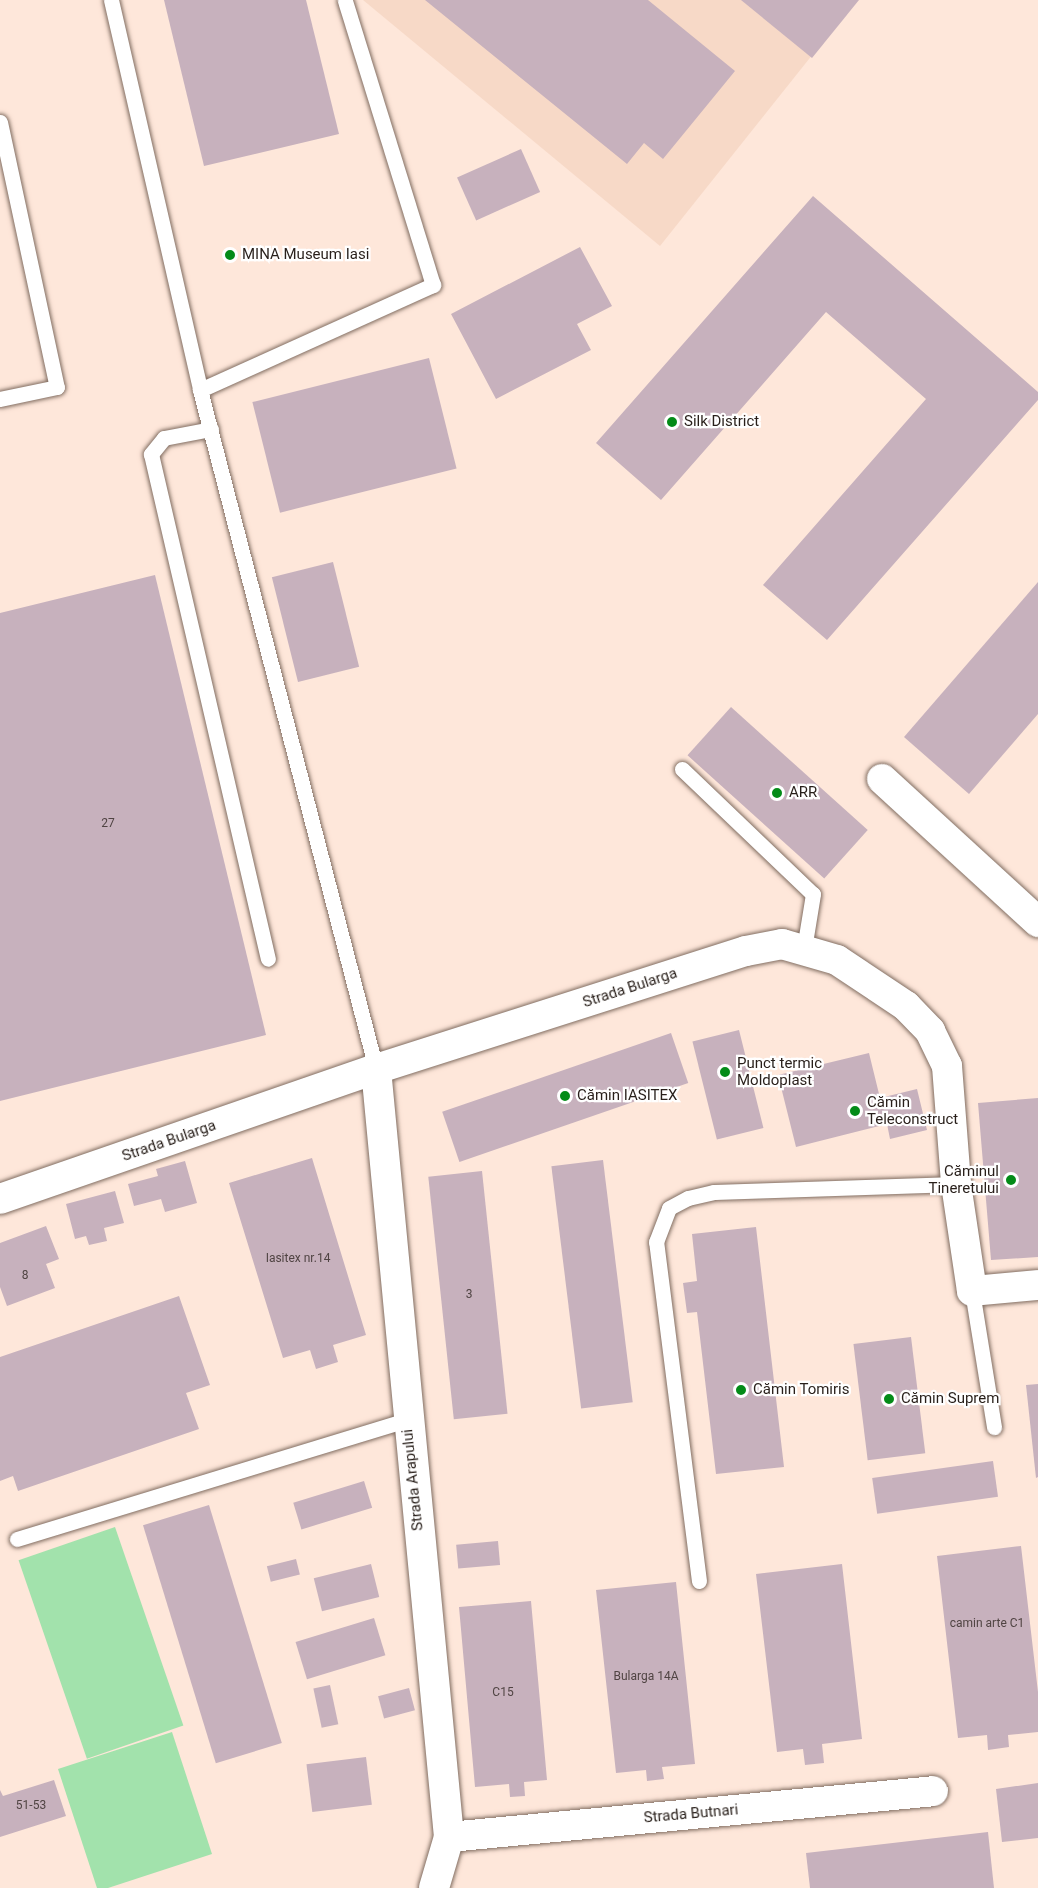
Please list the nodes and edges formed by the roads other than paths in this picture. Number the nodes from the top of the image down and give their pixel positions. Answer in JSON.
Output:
{"nodes":[{"id":1,"x":111,"y":0,"type":"edge"},
{"id":2,"x":345,"y":0,"type":"edge"},
{"id":3,"x":0,"y":122,"type":"edge"},
{"id":4,"x":200,"y":390,"type":"junction"},
{"id":5,"x":0,"y":399,"type":"edge"},
{"id":6,"x":211,"y":429,"type":"junction"},
{"id":7,"x":682,"y":769,"type":"dead end"},
{"id":8,"x":882,"y":779,"type":"dead end"},
{"id":9,"x":1038,"y":922,"type":"edge"},
{"id":10,"x":804,"y":949,"type":"junction"},
{"id":11,"x":268,"y":959,"type":"dead end"},
{"id":12,"x":376,"y":1070,"type":"junction"},
{"id":13,"x":956,"y":1184,"type":"junction"},
{"id":14,"x":0,"y":1199,"type":"edge"},
{"id":15,"x":1038,"y":1285,"type":"edge"},
{"id":16,"x":972,"y":1291,"type":"junction"},
{"id":17,"x":406,"y":1420,"type":"junction"},
{"id":18,"x":994,"y":1427,"type":"dead end"},
{"id":19,"x":17,"y":1539,"type":"dead end"},
{"id":20,"x":699,"y":1581,"type":"dead end"},
{"id":21,"x":933,"y":1791,"type":"dead end"},
{"id":22,"x":449,"y":1837,"type":"junction"},
{"id":23,"x":444,"y":1884,"type":"edge"}],
"edges":[{"from":1,"to":4,"type":"lane"},
{"from":2,"to":4,"type":"lane"},
{"from":3,"to":5,"type":"lane"},
{"from":4,"to":6,"type":"lane"},
{"from":6,"to":11,"type":"lane"},
{"from":6,"to":12,"type":"lane"},
{"from":7,"to":10,"type":"lane"},
{"from":8,"to":9,"type":"street"},
{"from":10,"to":12,"type":"street","name":"Strada Bularga"},
{"from":10,"to":13,"type":"street","name":"Strada Bularga"},
{"from":12,"to":14,"type":"street","name":"Strada Bularga"},
{"from":12,"to":17,"type":"street","name":"Strada Arapului"},
{"from":13,"to":16,"type":"street","name":"Strada Bularga"},
{"from":13,"to":20,"type":"lane"},
{"from":15,"to":16,"type":"street"},
{"from":16,"to":18,"type":"lane"},
{"from":17,"to":19,"type":"lane"},
{"from":17,"to":22,"type":"street","name":"Strada Arapului"},
{"from":21,"to":22,"type":"street","name":"Strada Butnari"},
{"from":22,"to":23,"type":"street","name":"Strada Arapului"}]}
